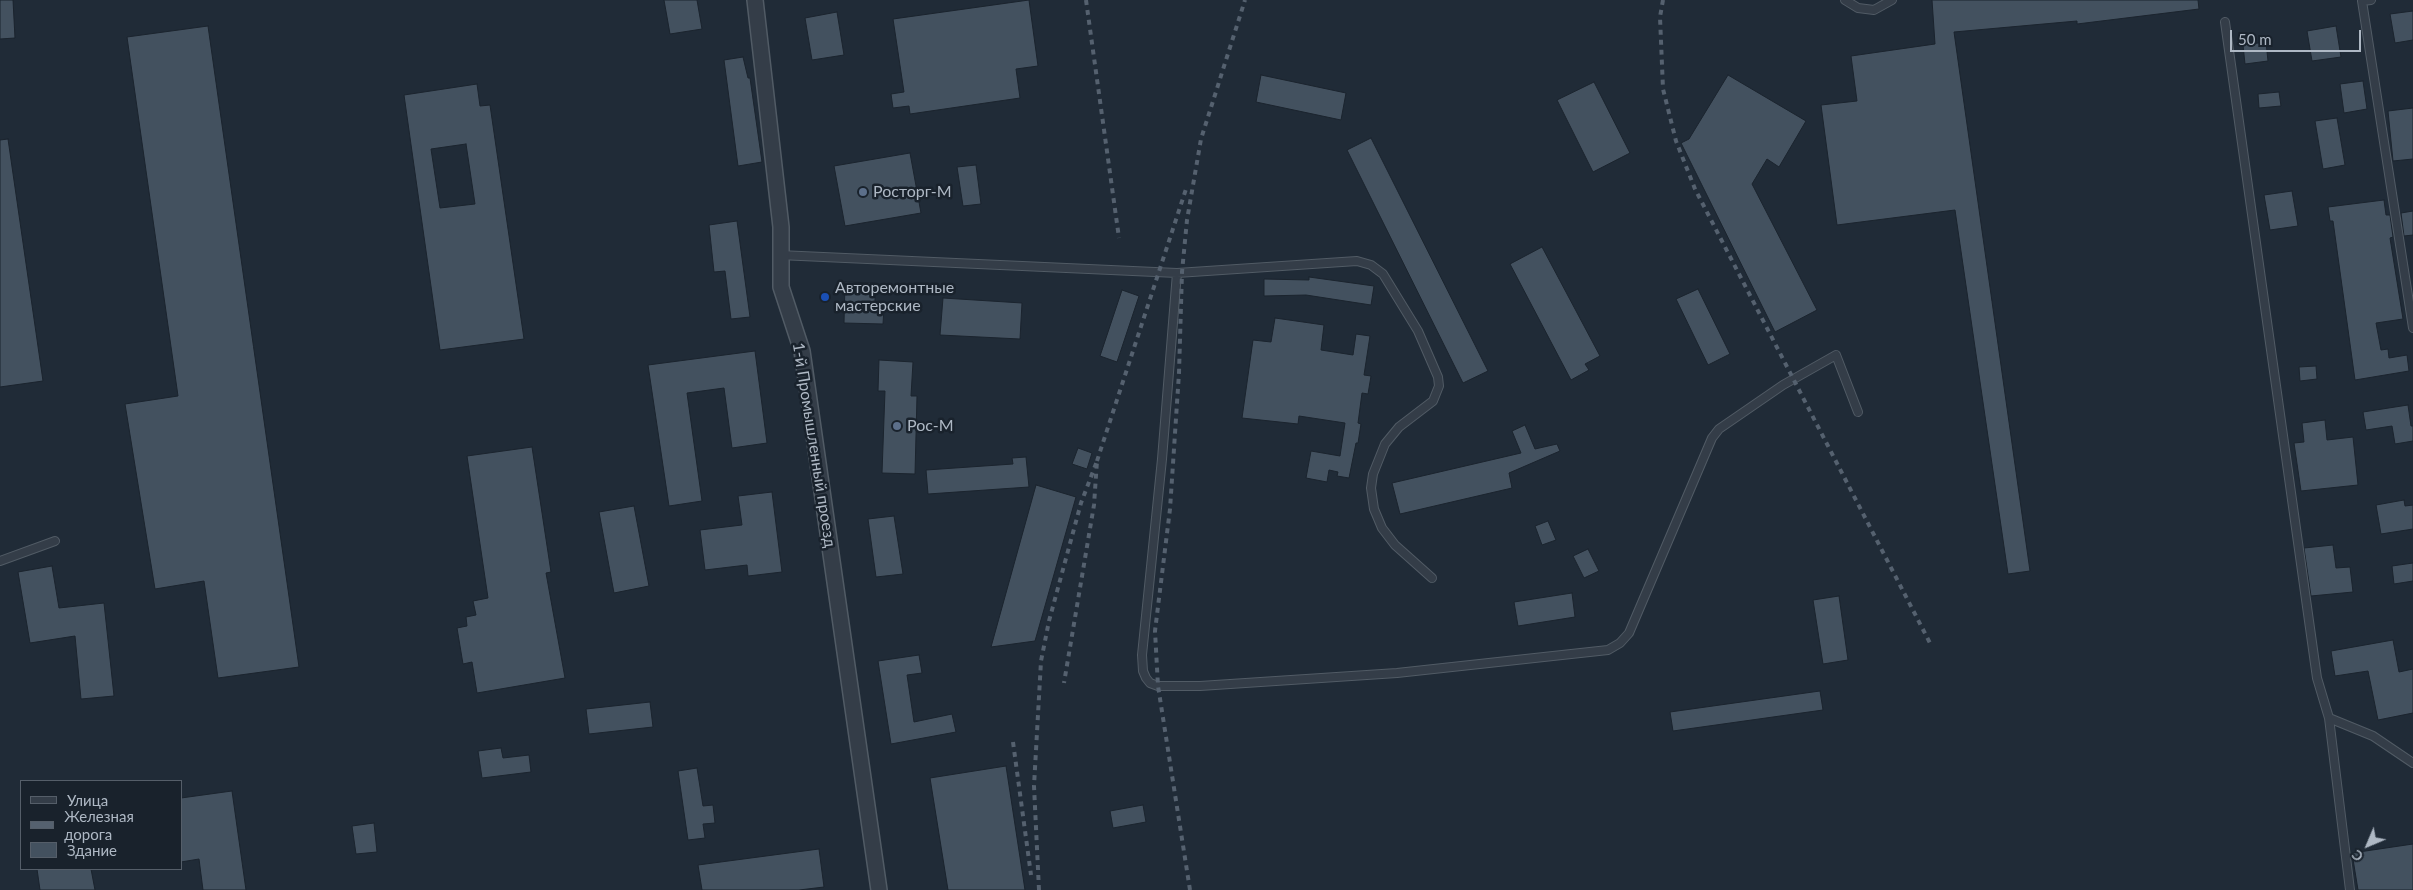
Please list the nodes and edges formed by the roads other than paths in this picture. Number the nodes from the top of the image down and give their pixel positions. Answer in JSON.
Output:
{"nodes":[{"id":1,"x":755,"y":0,"type":"edge"},
{"id":2,"x":1845,"y":0,"type":"edge"},
{"id":3,"x":1892,"y":0,"type":"edge"},
{"id":4,"x":2371,"y":0,"type":"edge"},
{"id":5,"x":2225,"y":22,"type":"dead end"},
{"id":6,"x":779,"y":255,"type":"junction"},
{"id":7,"x":1177,"y":273,"type":"junction"},
{"id":8,"x":2413,"y":328,"type":"edge"},
{"id":9,"x":1858,"y":412,"type":"dead end"},
{"id":10,"x":55,"y":542,"type":"dead end"},
{"id":11,"x":0,"y":560,"type":"edge"},
{"id":12,"x":1432,"y":578,"type":"dead end"},
{"id":13,"x":2329,"y":718,"type":"junction"},
{"id":14,"x":2413,"y":763,"type":"edge"},
{"id":15,"x":879,"y":890,"type":"edge"},
{"id":16,"x":2350,"y":890,"type":"edge"}],
"edges":[{"from":1,"to":6,"type":"street","name":"1-й Промышленный проезд"},
{"from":2,"to":3,"type":"lane"},
{"from":4,"to":8,"type":"lane"},
{"from":5,"to":13,"type":"lane"},
{"from":6,"to":7,"type":"lane"},
{"from":6,"to":15,"type":"street","name":"1-й Промышленный проезд"},
{"from":7,"to":9,"type":"lane"},
{"from":7,"to":12,"type":"lane"},
{"from":10,"to":11,"type":"lane"},
{"from":13,"to":14,"type":"lane"},
{"from":13,"to":16,"type":"lane"}]}
